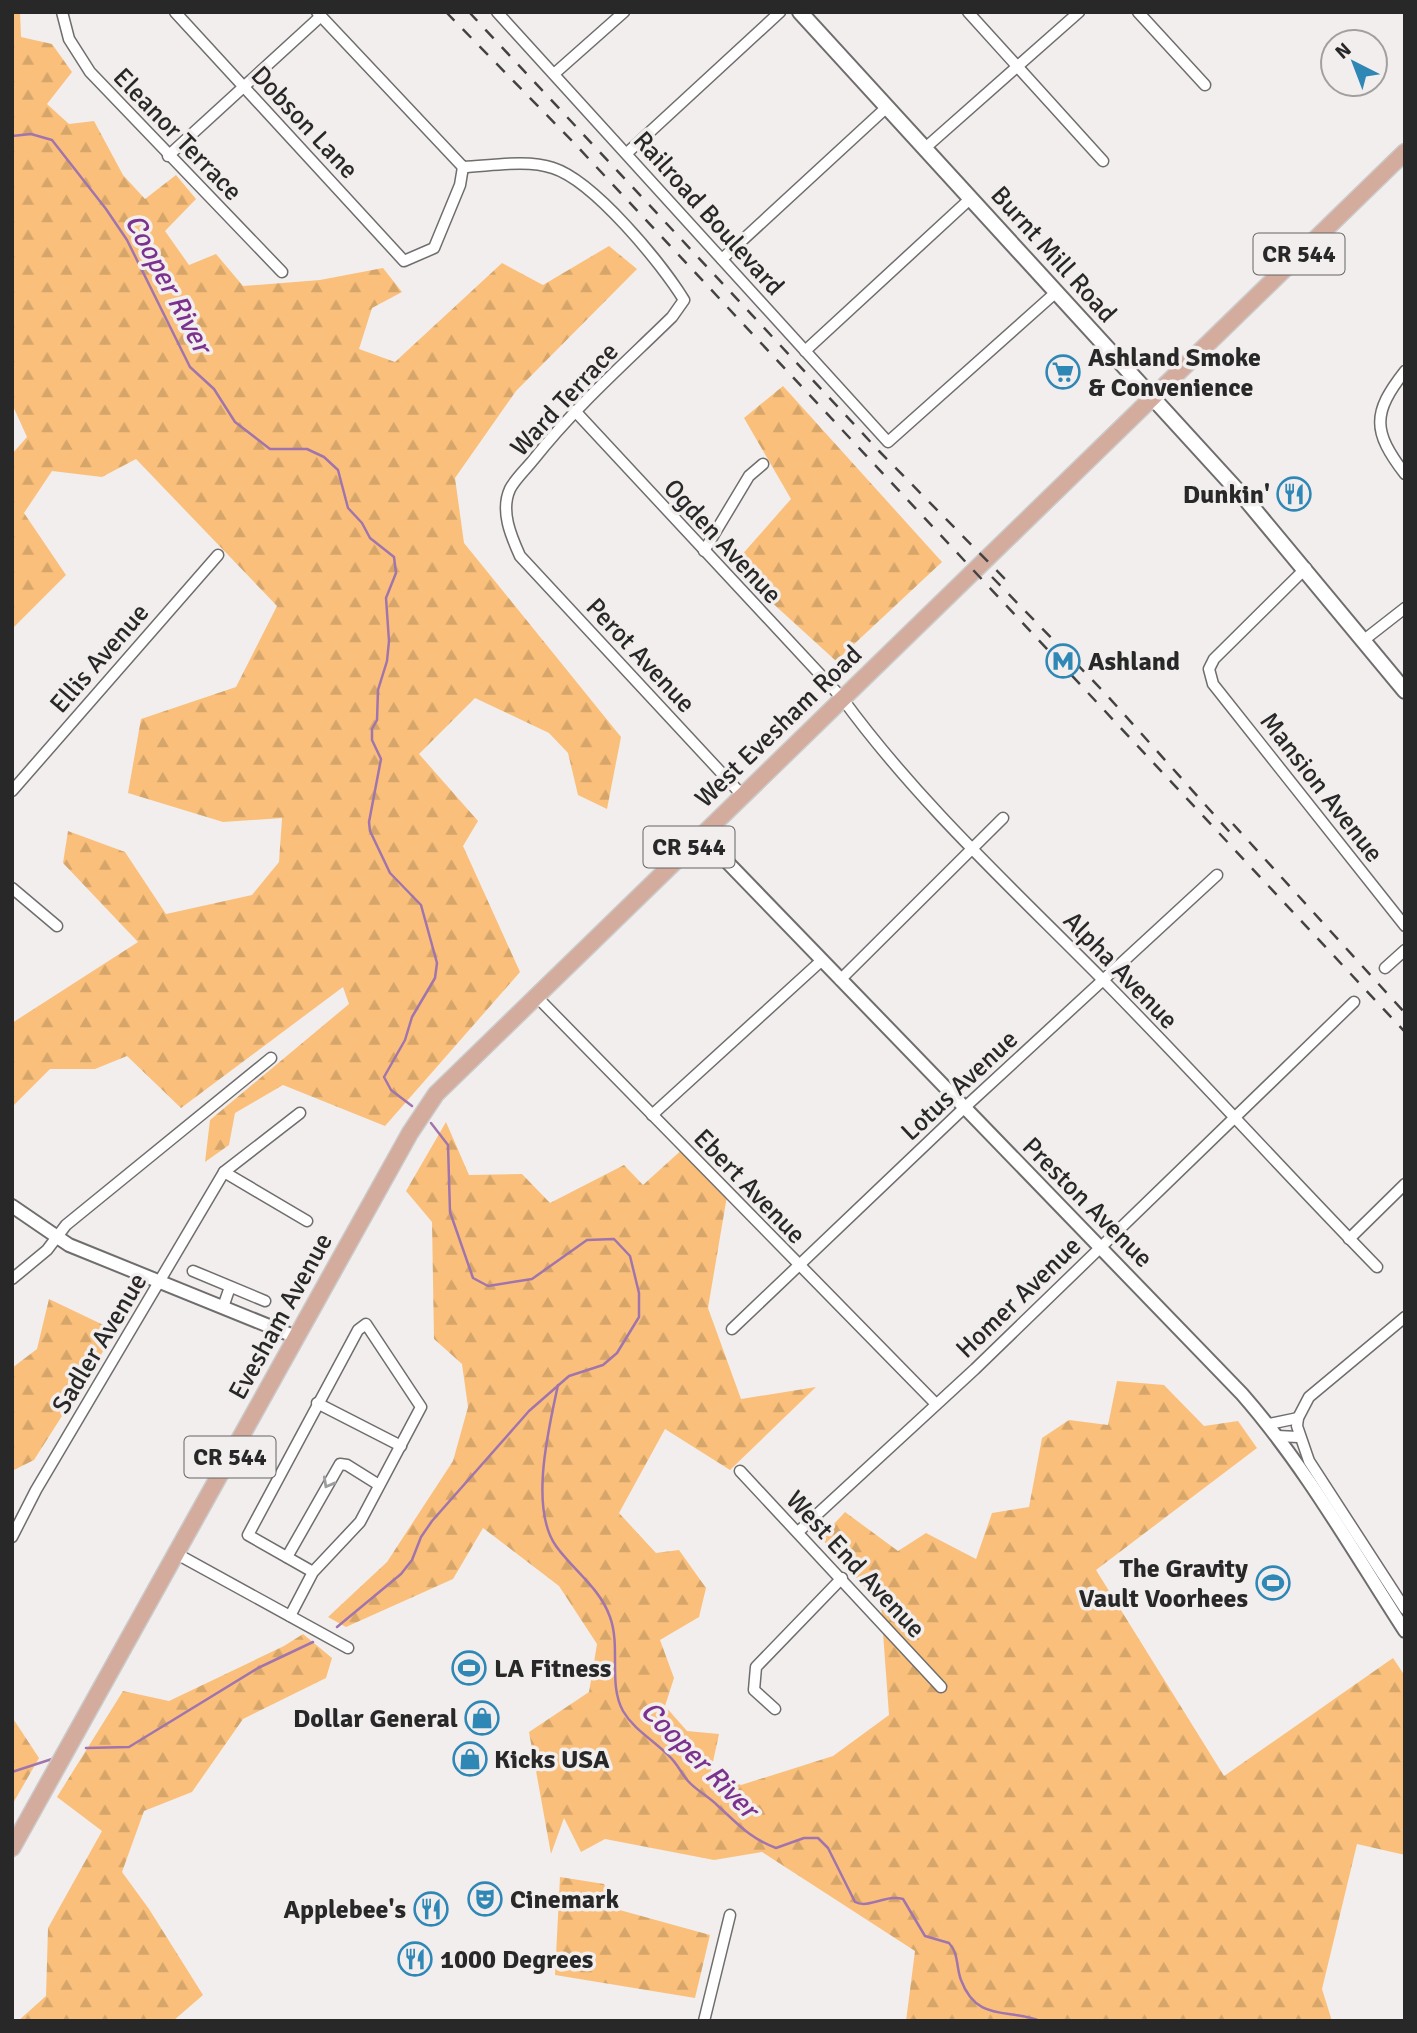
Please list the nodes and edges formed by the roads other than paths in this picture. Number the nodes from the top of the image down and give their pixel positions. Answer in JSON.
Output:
{"nodes":[{"id":1,"x":62,"y":12,"type":"edge"},
{"id":2,"x":175,"y":12,"type":"edge"},
{"id":3,"x":497,"y":12,"type":"edge"},
{"id":4,"x":624,"y":12,"type":"edge"},
{"id":5,"x":780,"y":12,"type":"edge"},
{"id":6,"x":800,"y":12,"type":"edge"},
{"id":7,"x":968,"y":12,"type":"edge"},
{"id":8,"x":1079,"y":12,"type":"edge"},
{"id":9,"x":1138,"y":12,"type":"edge"},
{"id":10,"x":319,"y":14,"type":"edge"},
{"id":11,"x":1018,"y":68,"type":"junction"},
{"id":12,"x":554,"y":74,"type":"junction"},
{"id":13,"x":1205,"y":85,"type":"dead end"},
{"id":14,"x":241,"y":86,"type":"junction"},
{"id":15,"x":887,"y":107,"type":"junction"},
{"id":16,"x":925,"y":149,"type":"junction"},
{"id":17,"x":1405,"y":152,"type":"edge"},
{"id":18,"x":627,"y":153,"type":"junction"},
{"id":19,"x":168,"y":156,"type":"junction"},
{"id":20,"x":1103,"y":162,"type":"dead end"},
{"id":21,"x":463,"y":167,"type":"junction"},
{"id":22,"x":971,"y":198,"type":"junction"},
{"id":23,"x":722,"y":259,"type":"junction"},
{"id":24,"x":282,"y":272,"type":"dead end"},
{"id":25,"x":1054,"y":294,"type":"junction"},
{"id":26,"x":804,"y":351,"type":"junction"},
{"id":27,"x":1405,"y":371,"type":"edge"},
{"id":28,"x":1151,"y":398,"type":"junction"},
{"id":29,"x":575,"y":411,"type":"junction"},
{"id":30,"x":763,"y":464,"type":"dead end"},
{"id":31,"x":1405,"y":474,"type":"edge"},
{"id":32,"x":513,"y":540,"type":"joint"},
{"id":33,"x":704,"y":551,"type":"junction"},
{"id":34,"x":218,"y":555,"type":"dead end"},
{"id":35,"x":1306,"y":568,"type":"junction"},
{"id":36,"x":1405,"y":608,"type":"edge"},
{"id":37,"x":1364,"y":640,"type":"junction"},
{"id":38,"x":1405,"y":691,"type":"edge"},
{"id":39,"x":842,"y":698,"type":"junction"},
{"id":40,"x":12,"y":790,"type":"edge"},
{"id":41,"x":742,"y":795,"type":"junction"},
{"id":42,"x":1003,"y":818,"type":"dead end"},
{"id":43,"x":701,"y":835,"type":"junction"},
{"id":44,"x":972,"y":849,"type":"junction"},
{"id":45,"x":1217,"y":875,"type":"dead end"},
{"id":46,"x":12,"y":888,"type":"edge"},
{"id":47,"x":57,"y":926,"type":"dead end"},
{"id":48,"x":1405,"y":926,"type":"edge"},
{"id":49,"x":1405,"y":950,"type":"edge"},
{"id":50,"x":821,"y":961,"type":"junction"},
{"id":51,"x":1385,"y":968,"type":"dead end"},
{"id":52,"x":840,"y":980,"type":"junction"},
{"id":53,"x":1103,"y":980,"type":"junction"},
{"id":54,"x":536,"y":996,"type":"junction"},
{"id":55,"x":1354,"y":1002,"type":"dead end"},
{"id":56,"x":271,"y":1058,"type":"dead end"},
{"id":57,"x":963,"y":1109,"type":"junction"},
{"id":58,"x":300,"y":1113,"type":"dead end"},
{"id":59,"x":652,"y":1115,"type":"junction"},
{"id":60,"x":1233,"y":1116,"type":"junction"},
{"id":61,"x":416,"y":1124,"type":"joint"},
{"id":62,"x":224,"y":1172,"type":"junction"},
{"id":63,"x":1405,"y":1184,"type":"edge"},
{"id":64,"x":12,"y":1206,"type":"edge"},
{"id":65,"x":307,"y":1221,"type":"dead end"},
{"id":66,"x":57,"y":1237,"type":"junction"},
{"id":67,"x":1349,"y":1239,"type":"junction"},
{"id":68,"x":1101,"y":1247,"type":"junction"},
{"id":69,"x":797,"y":1265,"type":"junction"},
{"id":70,"x":1377,"y":1267,"type":"dead end"},
{"id":71,"x":194,"y":1271,"type":"dead end"},
{"id":72,"x":12,"y":1279,"type":"edge"},
{"id":73,"x":160,"y":1281,"type":"junction"},
{"id":74,"x":230,"y":1287,"type":"junction"},
{"id":75,"x":265,"y":1301,"type":"dead end"},
{"id":76,"x":223,"y":1307,"type":"junction"},
{"id":77,"x":1405,"y":1317,"type":"edge"},
{"id":78,"x":732,"y":1329,"type":"dead end"},
{"id":79,"x":296,"y":1337,"type":"junction"},
{"id":80,"x":317,"y":1404,"type":"junction"},
{"id":81,"x":935,"y":1404,"type":"junction"},
{"id":82,"x":1298,"y":1418,"type":"junction"},
{"id":83,"x":1269,"y":1424,"type":"junction"},
{"id":84,"x":1277,"y":1436,"type":"junction"},
{"id":85,"x":1298,"y":1437,"type":"junction"},
{"id":86,"x":401,"y":1446,"type":"junction"},
{"id":87,"x":740,"y":1471,"type":"dead end"},
{"id":88,"x":379,"y":1485,"type":"junction"},
{"id":89,"x":798,"y":1532,"type":"junction"},
{"id":90,"x":12,"y":1537,"type":"edge"},
{"id":91,"x":177,"y":1554,"type":"junction"},
{"id":92,"x":287,"y":1557,"type":"junction"},
{"id":93,"x":313,"y":1572,"type":"junction"},
{"id":94,"x":842,"y":1578,"type":"junction"},
{"id":95,"x":1405,"y":1609,"type":"edge"},
{"id":96,"x":290,"y":1616,"type":"junction"},
{"id":97,"x":1405,"y":1631,"type":"edge"},
{"id":98,"x":348,"y":1648,"type":"dead end"},
{"id":99,"x":942,"y":1687,"type":"dead end"},
{"id":100,"x":775,"y":1709,"type":"dead end"},
{"id":101,"x":12,"y":1848,"type":"edge"},
{"id":102,"x":730,"y":1915,"type":"dead end"},
{"id":103,"x":704,"y":2021,"type":"edge"}],
"edges":[{"from":1,"to":19,"type":"street","name":"Eleanor Terrace"},
{"from":2,"to":14,"type":"street","name":"Dobson Lane"},
{"from":3,"to":12,"type":"street","name":"Railroad Boulevard"},
{"from":4,"to":12,"type":"street"},
{"from":5,"to":18,"type":"street"},
{"from":6,"to":15,"type":"main road","name":"Burnt Mill Road"},
{"from":7,"to":11,"type":"street"},
{"from":8,"to":11,"type":"street"},
{"from":9,"to":13,"type":"street"},
{"from":10,"to":14,"type":"street"},
{"from":10,"to":21,"type":"street"},
{"from":11,"to":16,"type":"street"},
{"from":11,"to":20,"type":"street"},
{"from":12,"to":18,"type":"street","name":"Railroad Boulevard"},
{"from":14,"to":19,"type":"street"},
{"from":14,"to":21,"type":"street","name":"Dobson Lane"},
{"from":15,"to":16,"type":"main road","name":"Burnt Mill Road"},
{"from":15,"to":23,"type":"street"},
{"from":16,"to":22,"type":"main road","name":"Burnt Mill Road"},
{"from":17,"to":28,"type":"main road","number":"CR 544"},
{"from":18,"to":23,"type":"street","name":"Railroad Boulevard"},
{"from":19,"to":24,"type":"street","name":"Eleanor Terrace"},
{"from":21,"to":29,"type":"street","name":"Ward Terrace"},
{"from":22,"to":25,"type":"main road","name":"Burnt Mill Road"},
{"from":22,"to":26,"type":"street"},
{"from":23,"to":26,"type":"street","name":"Railroad Boulevard"},
{"from":25,"to":26,"type":"street","name":"Railroad Boulevard"},
{"from":25,"to":28,"type":"main road","name":"Burnt Mill Road"},
{"from":27,"to":31,"type":"street"},
{"from":28,"to":35,"type":"main road","name":"Burnt Mill Road"},
{"from":28,"to":39,"type":"main road","name":"West Evesham Road","number":"CR 544"},
{"from":29,"to":32,"type":"street","name":"Ward Terrace"},
{"from":29,"to":33,"type":"street","name":"Ogden Avenue"},
{"from":30,"to":33,"type":"street"},
{"from":32,"to":41,"type":"street","name":"Perot Avenue"},
{"from":33,"to":39,"type":"street","name":"Ogden Avenue"},
{"from":34,"to":40,"type":"street","name":"Ellis Avenue"},
{"from":35,"to":37,"type":"main road","name":"Burnt Mill Road"},
{"from":35,"to":48,"type":"street","name":"Mansion Avenue"},
{"from":36,"to":37,"type":"street"},
{"from":37,"to":38,"type":"main road","name":"Burnt Mill Road"},
{"from":39,"to":41,"type":"main road","name":"West Evesham Road","number":"CR 544"},
{"from":39,"to":44,"type":"street","name":"Alpha Avenue"},
{"from":41,"to":43,"type":"main road","name":"West Evesham Road","number":"CR 544"},
{"from":42,"to":44,"type":"street"},
{"from":43,"to":50,"type":"street","name":"Preston Avenue"},
{"from":43,"to":54,"type":"main road","name":"West Evesham Road","number":"CR 544"},
{"from":44,"to":52,"type":"street"},
{"from":44,"to":53,"type":"street","name":"Alpha Avenue"},
{"from":45,"to":53,"type":"street","name":"Lotus Avenue"},
{"from":46,"to":47,"type":"street"},
{"from":49,"to":51,"type":"street"},
{"from":50,"to":52,"type":"street","name":"Preston Avenue"},
{"from":50,"to":59,"type":"street"},
{"from":52,"to":57,"type":"street","name":"Preston Avenue"},
{"from":53,"to":57,"type":"street","name":"Lotus Avenue"},
{"from":53,"to":60,"type":"street","name":"Alpha Avenue"},
{"from":54,"to":59,"type":"street","name":"Ebert Avenue"},
{"from":54,"to":61,"type":"main road","name":"West Evesham Road","number":"CR 544"},
{"from":55,"to":60,"type":"street","name":"Homer Avenue"},
{"from":56,"to":66,"type":"street"},
{"from":57,"to":68,"type":"street","name":"Preston Avenue"},
{"from":57,"to":69,"type":"street","name":"Lotus Avenue"},
{"from":58,"to":62,"type":"street"},
{"from":59,"to":69,"type":"street","name":"Ebert Avenue"},
{"from":60,"to":67,"type":"street","name":"Alpha Avenue"},
{"from":60,"to":68,"type":"street","name":"Homer Avenue"},
{"from":61,"to":79,"type":"main road","name":"Evesham Avenue","number":"CR 544"},
{"from":62,"to":65,"type":"street"},
{"from":62,"to":73,"type":"street","name":"Sadler Avenue"},
{"from":63,"to":67,"type":"street"},
{"from":64,"to":66,"type":"street"},
{"from":66,"to":72,"type":"street"},
{"from":66,"to":73,"type":"street"},
{"from":67,"to":70,"type":"street","name":"Alpha Avenue"},
{"from":68,"to":81,"type":"street","name":"Homer Avenue"},
{"from":68,"to":83,"type":"street","name":"Preston Avenue"},
{"from":69,"to":78,"type":"street","name":"Lotus Avenue"},
{"from":69,"to":81,"type":"street","name":"Ebert Avenue"},
{"from":71,"to":74,"type":"street"},
{"from":73,"to":76,"type":"street"},
{"from":73,"to":90,"type":"street","name":"Sadler Avenue"},
{"from":74,"to":75,"type":"street"},
{"from":74,"to":76,"type":"street"},
{"from":76,"to":79,"type":"street"},
{"from":77,"to":82,"type":"street"},
{"from":79,"to":91,"type":"main road","name":"Evesham Avenue","number":"CR 544"},
{"from":80,"to":86,"type":"street"},
{"from":80,"to":86,"type":"street"},
{"from":80,"to":92,"type":"street"},
{"from":81,"to":89,"type":"street","name":"Homer Avenue"},
{"from":82,"to":83,"type":"street"},
{"from":82,"to":85,"type":"street"},
{"from":83,"to":84,"type":"street","name":"Preston Avenue"},
{"from":84,"to":85,"type":"street"},
{"from":84,"to":97,"type":"street","name":"Preston Avenue"},
{"from":85,"to":95,"type":"street"},
{"from":86,"to":88,"type":"street"},
{"from":87,"to":89,"type":"street","name":"West End Avenue"},
{"from":88,"to":92,"type":"street","one_way":true},
{"from":88,"to":93,"type":"street"},
{"from":89,"to":94,"type":"street","name":"West End Avenue"},
{"from":91,"to":96,"type":"street"},
{"from":91,"to":101,"type":"main road","name":"Evesham Avenue","number":"CR 544"},
{"from":92,"to":93,"type":"street"},
{"from":93,"to":96,"type":"street"},
{"from":94,"to":99,"type":"street","name":"West End Avenue"},
{"from":94,"to":100,"type":"street"},
{"from":96,"to":98,"type":"street"},
{"from":102,"to":103,"type":"street"}]}
